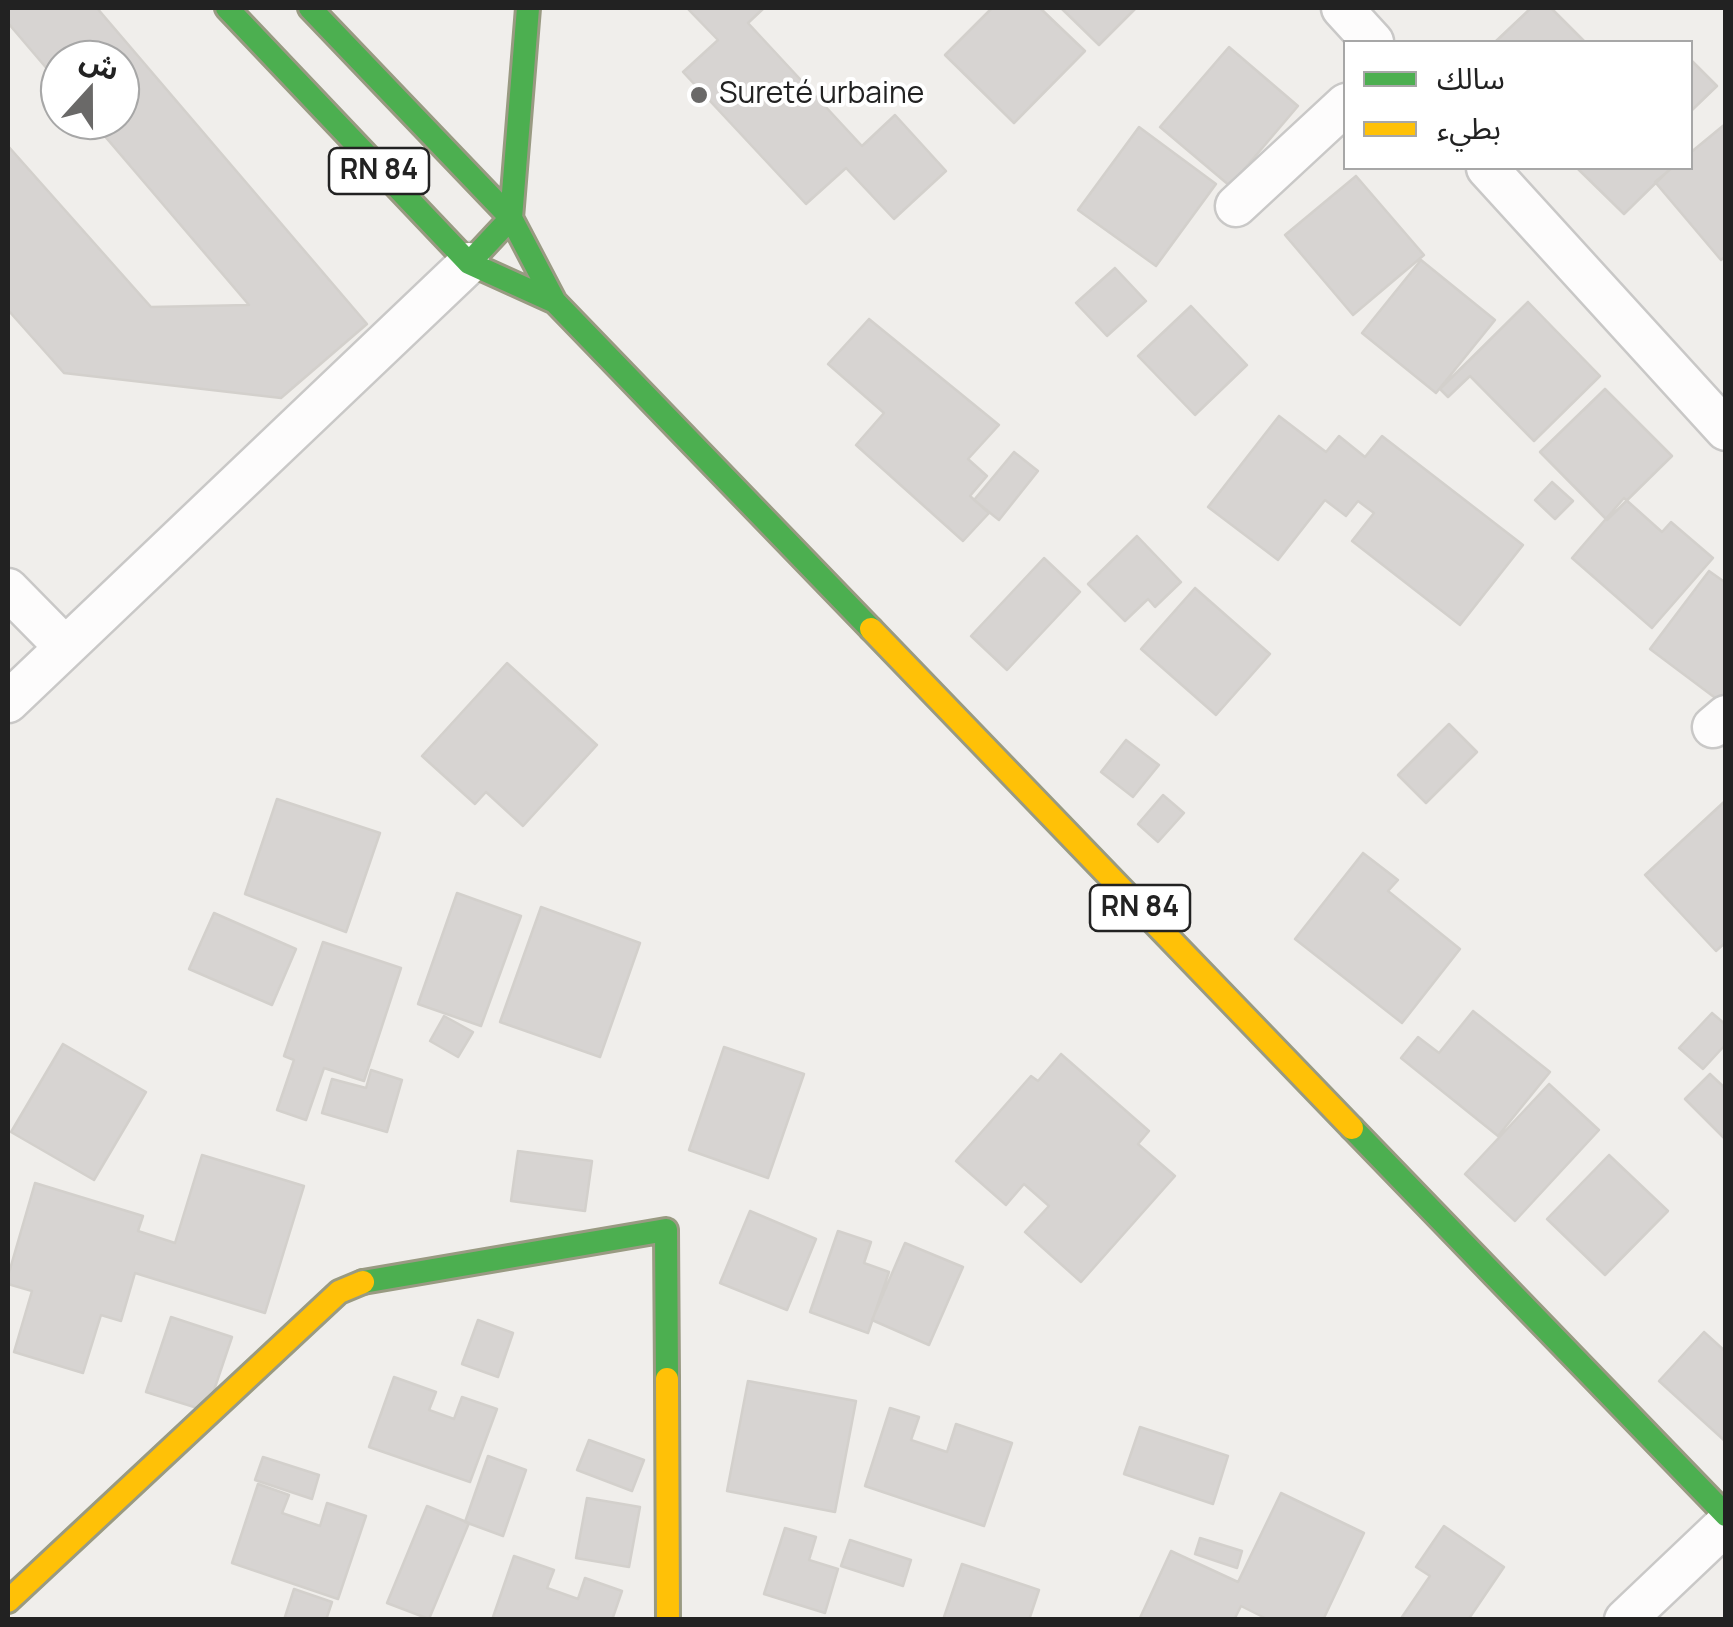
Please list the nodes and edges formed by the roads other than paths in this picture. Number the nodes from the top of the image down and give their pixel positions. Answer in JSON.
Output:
{"nodes":[{"id":1,"x":227,"y":8,"type":"edge"},
{"id":2,"x":310,"y":8,"type":"edge"},
{"id":3,"x":528,"y":8,"type":"edge"},
{"id":4,"x":1342,"y":8,"type":"edge"},
{"id":5,"x":1371,"y":40,"type":"edge"},
{"id":6,"x":1343,"y":107,"type":"edge"},
{"id":7,"x":1489,"y":170,"type":"edge"},
{"id":8,"x":1236,"y":206,"type":"dead end"},
{"id":9,"x":512,"y":218,"type":"junction"},
{"id":10,"x":469,"y":264,"type":"junction"},
{"id":11,"x":555,"y":302,"type":"junction"},
{"id":12,"x":1726,"y":430,"type":"edge"},
{"id":13,"x":8,"y":589,"type":"edge"},
{"id":14,"x":65,"y":647,"type":"junction"},
{"id":15,"x":8,"y":702,"type":"edge"},
{"id":16,"x":1726,"y":1515,"type":"edge"},
{"id":17,"x":1726,"y":1524,"type":"edge"},
{"id":18,"x":8,"y":1601,"type":"edge"},
{"id":19,"x":668,"y":1620,"type":"edge"},
{"id":20,"x":1624,"y":1620,"type":"edge"}],
"edges":[{"from":1,"to":10,"type":"main road","number":"RN 84"},
{"from":2,"to":9,"type":"main road","number":"RN 84"},
{"from":3,"to":9,"type":"main road"},
{"from":4,"to":5,"type":"street"},
{"from":6,"to":8,"type":"street"},
{"from":7,"to":12,"type":"street"},
{"from":9,"to":10,"type":"main road"},
{"from":9,"to":11,"type":"main road","number":"RN 84"},
{"from":10,"to":11,"type":"main road","number":"RN 84"},
{"from":10,"to":14,"type":"street"},
{"from":11,"to":16,"type":"main road","number":"RN 84"},
{"from":13,"to":14,"type":"street"},
{"from":14,"to":15,"type":"street"},
{"from":17,"to":20,"type":"street"},
{"from":18,"to":19,"type":"main road"}]}
